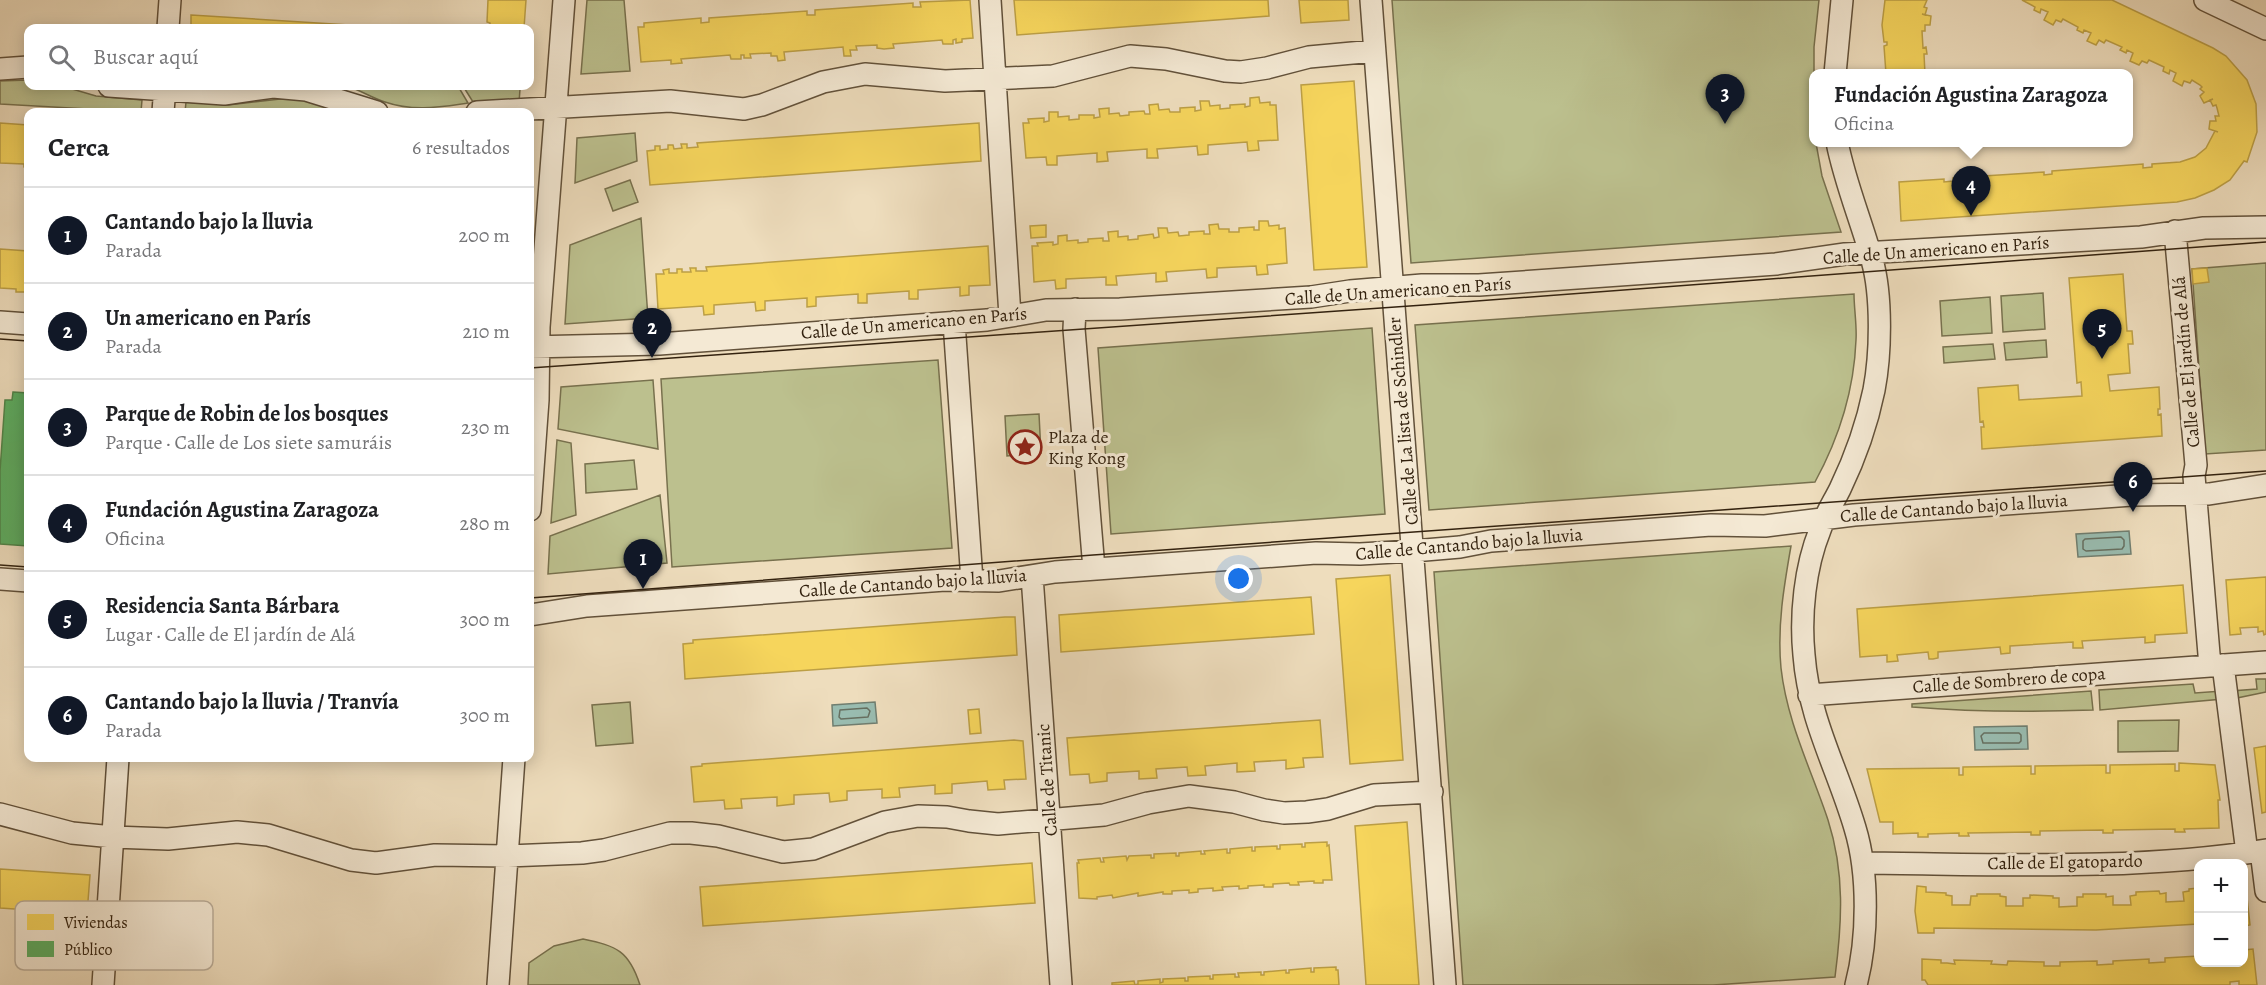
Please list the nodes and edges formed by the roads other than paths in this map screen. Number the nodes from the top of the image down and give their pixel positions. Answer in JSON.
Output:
{"nodes":[{"id":1,"x":170,"y":0,"type":"edge"},
{"id":2,"x":564,"y":0,"type":"edge"},
{"id":3,"x":990,"y":0,"type":"edge"},
{"id":4,"x":1371,"y":0,"type":"edge"},
{"id":5,"x":1842,"y":0,"type":"edge"},
{"id":6,"x":2205,"y":0,"type":"edge"},
{"id":7,"x":168,"y":24,"type":"edge"},
{"id":8,"x":2266,"y":29,"type":"edge"},
{"id":9,"x":1374,"y":51,"type":"junction"},
{"id":10,"x":24,"y":67,"type":"edge"},
{"id":11,"x":0,"y":69,"type":"edge"},
{"id":12,"x":1835,"y":69,"type":"edge"},
{"id":13,"x":995,"y":77,"type":"junction"},
{"id":14,"x":165,"y":90,"type":"edge"},
{"id":15,"x":185,"y":90,"type":"edge"},
{"id":16,"x":252,"y":90,"type":"edge"},
{"id":17,"x":306,"y":90,"type":"edge"},
{"id":18,"x":163,"y":108,"type":"edge"},
{"id":19,"x":364,"y":108,"type":"edge"},
{"id":20,"x":555,"y":108,"type":"junction"},
{"id":21,"x":534,"y":109,"type":"edge"},
{"id":22,"x":1838,"y":147,"type":"edge"},
{"id":23,"x":2266,"y":227,"type":"edge"},
{"id":24,"x":2175,"y":231,"type":"junction"},
{"id":25,"x":1870,"y":252,"type":"junction"},
{"id":26,"x":1392,"y":288,"type":"junction"},
{"id":27,"x":1075,"y":309,"type":"junction"},
{"id":28,"x":1010,"y":316,"type":"junction"},
{"id":29,"x":0,"y":322,"type":"edge"},
{"id":30,"x":954,"y":322,"type":"junction"},
{"id":31,"x":24,"y":324,"type":"edge"},
{"id":32,"x":534,"y":347,"type":"edge"},
{"id":33,"x":534,"y":455,"type":"edge"},
{"id":34,"x":2266,"y":485,"type":"edge"},
{"id":35,"x":2195,"y":494,"type":"junction"},
{"id":36,"x":1824,"y":519,"type":"junction"},
{"id":37,"x":1413,"y":551,"type":"junction"},
{"id":38,"x":1094,"y":569,"type":"junction"},
{"id":39,"x":1032,"y":576,"type":"junction"},
{"id":40,"x":0,"y":579,"type":"edge"},
{"id":41,"x":24,"y":581,"type":"edge"},
{"id":42,"x":972,"y":581,"type":"junction"},
{"id":43,"x":534,"y":614,"type":"edge"},
{"id":44,"x":2266,"y":662,"type":"edge"},
{"id":45,"x":2216,"y":665,"type":"junction"},
{"id":46,"x":1809,"y":695,"type":"junction"},
{"id":47,"x":118,"y":762,"type":"edge"},
{"id":48,"x":514,"y":762,"type":"edge"},
{"id":49,"x":1432,"y":792,"type":"junction"},
{"id":50,"x":0,"y":814,"type":"edge"},
{"id":51,"x":1050,"y":819,"type":"junction"},
{"id":52,"x":112,"y":837,"type":"junction"},
{"id":53,"x":2258,"y":851,"type":"edge"},
{"id":54,"x":507,"y":856,"type":"junction"},
{"id":55,"x":1863,"y":863,"type":"junction"},
{"id":56,"x":2266,"y":891,"type":"edge"},
{"id":57,"x":108,"y":901,"type":"edge"},
{"id":58,"x":104,"y":970,"type":"edge"},
{"id":59,"x":103,"y":985,"type":"edge"},
{"id":60,"x":498,"y":985,"type":"edge"},
{"id":61,"x":1061,"y":985,"type":"edge"},
{"id":62,"x":1445,"y":985,"type":"edge"},
{"id":63,"x":1856,"y":985,"type":"edge"}],
"edges":[{"from":1,"to":7,"type":"street"},
{"from":2,"to":20,"type":"street"},
{"from":3,"to":13,"type":"street"},
{"from":4,"to":9,"type":"street","name":"Calle de La lista de Schindler"},
{"from":5,"to":12,"type":"street"},
{"from":6,"to":8,"type":"street"},
{"from":9,"to":13,"type":"street"},
{"from":9,"to":26,"type":"street","name":"Calle de La lista de Schindler"},
{"from":10,"to":11,"type":"street"},
{"from":13,"to":20,"type":"street"},
{"from":13,"to":28,"type":"street"},
{"from":14,"to":18,"type":"street"},
{"from":15,"to":16,"type":"street"},
{"from":17,"to":19,"type":"street"},
{"from":20,"to":21,"type":"street"},
{"from":20,"to":32,"type":"street"},
{"from":22,"to":25,"type":"street"},
{"from":23,"to":24,"type":"street","name":"Calle de Un americano en París"},
{"from":24,"to":25,"type":"street","name":"Calle de Un americano en París"},
{"from":24,"to":35,"type":"street","name":"Calle de El jardín de Alá"},
{"from":25,"to":26,"type":"street","name":"Calle de Un americano en París"},
{"from":25,"to":36,"type":"street"},
{"from":26,"to":27,"type":"street","name":"Calle de Un americano en París"},
{"from":26,"to":37,"type":"street","name":"Calle de La lista de Schindler"},
{"from":27,"to":28,"type":"street","name":"Calle de Un americano en París"},
{"from":27,"to":38,"type":"street"},
{"from":28,"to":30,"type":"street","name":"Calle de Un americano en París"},
{"from":29,"to":31,"type":"street"},
{"from":30,"to":32,"type":"street","name":"Calle de Un americano en París"},
{"from":30,"to":42,"type":"street"},
{"from":32,"to":33,"type":"street"},
{"from":34,"to":35,"type":"street","name":"Calle de Cantando bajo la lluvia"},
{"from":35,"to":36,"type":"street","name":"Calle de Cantando bajo la lluvia"},
{"from":35,"to":45,"type":"street","name":"Calle de El jardín de Alá"},
{"from":36,"to":37,"type":"street","name":"Calle de Cantando bajo la lluvia"},
{"from":36,"to":46,"type":"street"},
{"from":37,"to":38,"type":"street","name":"Calle de Cantando bajo la lluvia"},
{"from":37,"to":49,"type":"street","name":"Calle de La lista de Schindler"},
{"from":38,"to":39,"type":"street","name":"Calle de Cantando bajo la lluvia"},
{"from":39,"to":42,"type":"street","name":"Calle de Cantando bajo la lluvia"},
{"from":39,"to":51,"type":"street","name":"Calle de Titanic"},
{"from":40,"to":41,"type":"street"},
{"from":42,"to":43,"type":"street","name":"Calle de Cantando bajo la lluvia"},
{"from":44,"to":45,"type":"street","name":"Calle de Sombrero de copa"},
{"from":45,"to":46,"type":"street","name":"Calle de Sombrero de copa"},
{"from":45,"to":53,"type":"street","name":"Calle de El jardín de Alá"},
{"from":46,"to":55,"type":"street"},
{"from":47,"to":52,"type":"street"},
{"from":48,"to":54,"type":"street"},
{"from":49,"to":51,"type":"street"},
{"from":49,"to":62,"type":"street","name":"Calle de La lista de Schindler"},
{"from":50,"to":52,"type":"street"},
{"from":51,"to":54,"type":"street"},
{"from":51,"to":61,"type":"street","name":"Calle de Titanic"},
{"from":52,"to":54,"type":"street"},
{"from":52,"to":57,"type":"street"},
{"from":53,"to":55,"type":"street","name":"Calle de El gatopardo"},
{"from":53,"to":56,"type":"street","name":"Calle de El jardín de Alá"},
{"from":54,"to":60,"type":"street"},
{"from":55,"to":63,"type":"street"},
{"from":58,"to":59,"type":"street"}]}
